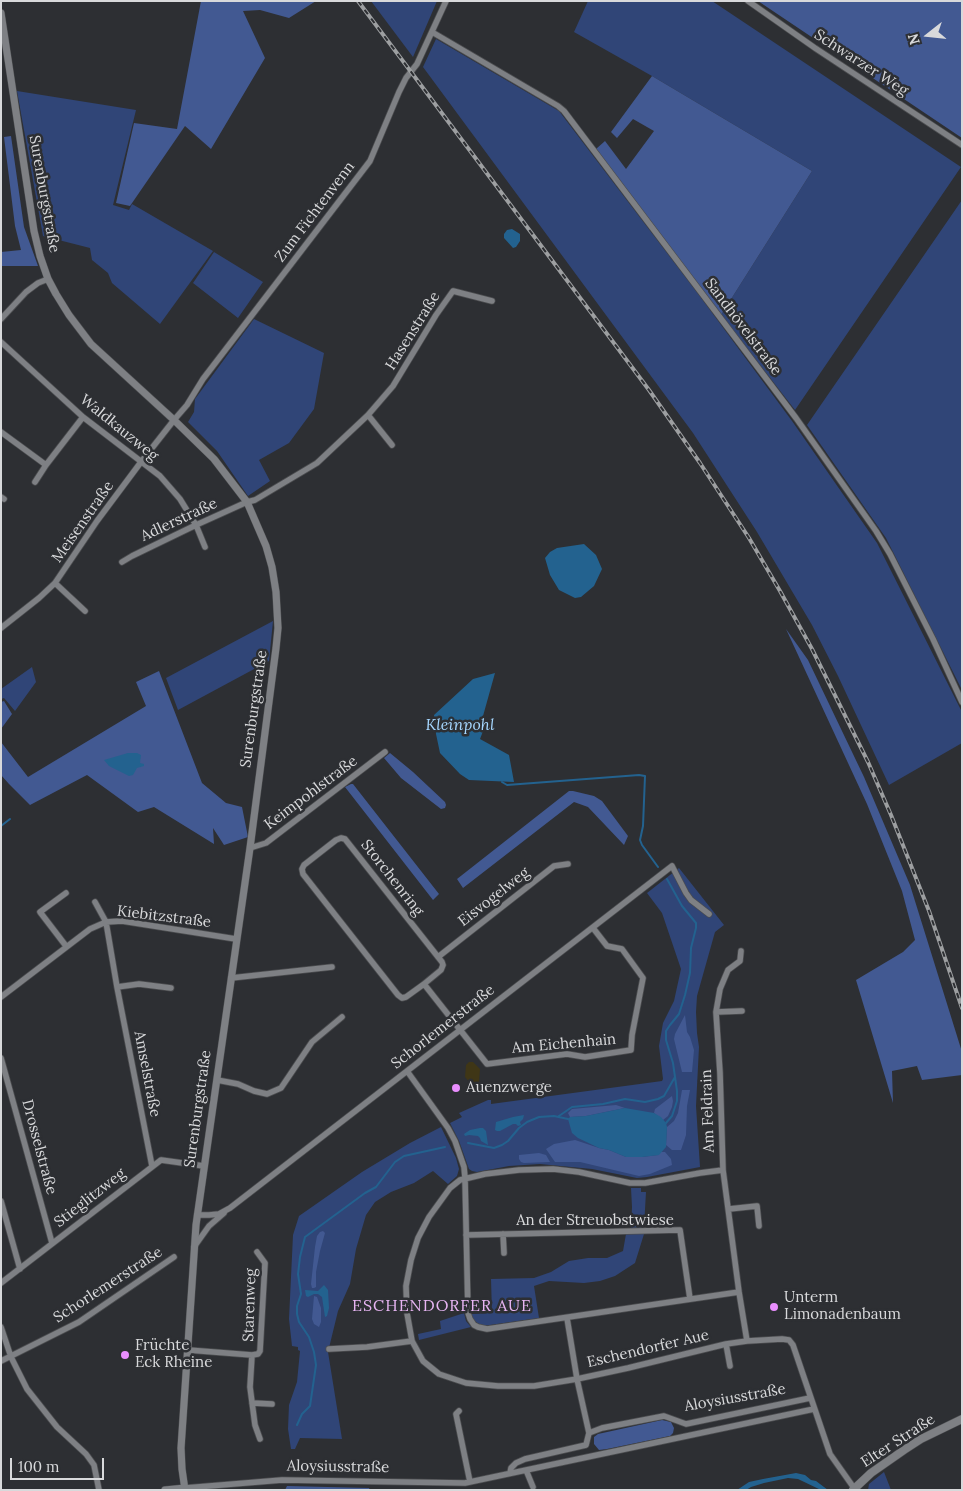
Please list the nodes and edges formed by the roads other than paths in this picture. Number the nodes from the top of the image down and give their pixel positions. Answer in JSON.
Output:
{"nodes":[{"id":1,"x":446,"y":1,"type":"edge"},
{"id":2,"x":748,"y":1,"type":"edge"},
{"id":3,"x":1,"y":13,"type":"edge"},
{"id":4,"x":432,"y":32,"type":"junction"},
{"id":5,"x":962,"y":145,"type":"edge"},
{"id":6,"x":48,"y":279,"type":"junction"},
{"id":7,"x":492,"y":301,"type":"dead end"},
{"id":8,"x":1,"y":319,"type":"edge"},
{"id":9,"x":1,"y":342,"type":"edge"},
{"id":10,"x":368,"y":415,"type":"junction"},
{"id":11,"x":83,"y":417,"type":"junction"},
{"id":12,"x":174,"y":420,"type":"junction"},
{"id":13,"x":1,"y":432,"type":"edge"},
{"id":14,"x":392,"y":445,"type":"dead end"},
{"id":15,"x":141,"y":462,"type":"junction"},
{"id":16,"x":46,"y":465,"type":"junction"},
{"id":17,"x":35,"y":482,"type":"dead end"},
{"id":18,"x":247,"y":502,"type":"junction"},
{"id":19,"x":196,"y":525,"type":"junction"},
{"id":20,"x":206,"y":547,"type":"dead end"},
{"id":21,"x":122,"y":562,"type":"dead end"},
{"id":22,"x":55,"y":583,"type":"junction"},
{"id":23,"x":85,"y":611,"type":"dead end"},
{"id":24,"x":1,"y":628,"type":"edge"},
{"id":25,"x":962,"y":702,"type":"edge"},
{"id":26,"x":386,"y":752,"type":"dead end"},
{"id":27,"x":250,"y":848,"type":"junction"},
{"id":28,"x":568,"y":864,"type":"dead end"},
{"id":29,"x":66,"y":893,"type":"dead end"},
{"id":30,"x":95,"y":902,"type":"dead end"},
{"id":31,"x":709,"y":914,"type":"dead end"},
{"id":32,"x":106,"y":922,"type":"junction"},
{"id":33,"x":593,"y":928,"type":"junction"},
{"id":34,"x":236,"y":939,"type":"junction"},
{"id":35,"x":66,"y":946,"type":"junction"},
{"id":36,"x":741,"y":950,"type":"dead end"},
{"id":37,"x":438,"y":957,"type":"junction"},
{"id":38,"x":332,"y":968,"type":"dead end"},
{"id":39,"x":231,"y":978,"type":"junction"},
{"id":40,"x":424,"y":984,"type":"junction"},
{"id":41,"x":118,"y":987,"type":"junction"},
{"id":42,"x":171,"y":988,"type":"dead end"},
{"id":43,"x":1,"y":997,"type":"edge"},
{"id":44,"x":742,"y":1011,"type":"dead end"},
{"id":45,"x":716,"y":1012,"type":"junction"},
{"id":46,"x":342,"y":1017,"type":"dead end"},
{"id":47,"x":460,"y":1029,"type":"junction"},
{"id":48,"x":1,"y":1058,"type":"edge"},
{"id":49,"x":407,"y":1071,"type":"junction"},
{"id":50,"x":217,"y":1080,"type":"junction"},
{"id":51,"x":152,"y":1166,"type":"junction"},
{"id":52,"x":204,"y":1166,"type":"junction"},
{"id":53,"x":723,"y":1170,"type":"junction"},
{"id":54,"x":465,"y":1178,"type":"junction"},
{"id":55,"x":1,"y":1201,"type":"edge"},
{"id":56,"x":230,"y":1208,"type":"junction"},
{"id":57,"x":729,"y":1209,"type":"junction"},
{"id":58,"x":197,"y":1214,"type":"junction"},
{"id":59,"x":759,"y":1226,"type":"dead end"},
{"id":60,"x":503,"y":1234,"type":"junction"},
{"id":61,"x":466,"y":1235,"type":"junction"},
{"id":62,"x":52,"y":1243,"type":"junction"},
{"id":63,"x":194,"y":1247,"type":"junction"},
{"id":64,"x":257,"y":1252,"type":"dead end"},
{"id":65,"x":504,"y":1254,"type":"dead end"},
{"id":66,"x":174,"y":1257,"type":"dead end"},
{"id":67,"x":20,"y":1269,"type":"junction"},
{"id":68,"x":1,"y":1283,"type":"edge"},
{"id":69,"x":739,"y":1292,"type":"junction"},
{"id":70,"x":690,"y":1299,"type":"junction"},
{"id":71,"x":567,"y":1318,"type":"junction"},
{"id":72,"x":1,"y":1327,"type":"edge"},
{"id":73,"x":747,"y":1340,"type":"junction"},
{"id":74,"x":412,"y":1341,"type":"junction"},
{"id":75,"x":726,"y":1344,"type":"junction"},
{"id":76,"x":329,"y":1349,"type":"dead end"},
{"id":77,"x":188,"y":1350,"type":"junction"},
{"id":78,"x":252,"y":1355,"type":"junction"},
{"id":79,"x":11,"y":1357,"type":"junction"},
{"id":80,"x":1,"y":1362,"type":"edge"},
{"id":81,"x":730,"y":1366,"type":"dead end"},
{"id":82,"x":577,"y":1379,"type":"junction"},
{"id":83,"x":810,"y":1398,"type":"junction"},
{"id":84,"x":252,"y":1403,"type":"junction"},
{"id":85,"x":272,"y":1404,"type":"dead end"},
{"id":86,"x":814,"y":1408,"type":"junction"},
{"id":87,"x":459,"y":1411,"type":"dead end"},
{"id":88,"x":962,"y":1419,"type":"edge"},
{"id":89,"x":589,"y":1433,"type":"junction"},
{"id":90,"x":260,"y":1438,"type":"dead end"},
{"id":91,"x":586,"y":1445,"type":"junction"},
{"id":92,"x":594,"y":1455,"type":"junction"},
{"id":93,"x":526,"y":1470,"type":"junction"},
{"id":94,"x":510,"y":1473,"type":"junction"},
{"id":95,"x":470,"y":1482,"type":"junction"},
{"id":96,"x":533,"y":1486,"type":"dead end"},
{"id":97,"x":185,"y":1489,"type":"edge"},
{"id":98,"x":853,"y":1489,"type":"edge"},
{"id":99,"x":99,"y":1490,"type":"edge"},
{"id":100,"x":165,"y":1490,"type":"edge"}],
"edges":[{"from":1,"to":4,"type":"street","name":"Zum Fichtenvenn"},
{"from":2,"to":5,"type":"street","name":"Schwarzer Weg"},
{"from":3,"to":6,"type":"street","name":"Surenburgstraße"},
{"from":4,"to":12,"type":"street","name":"Zum Fichtenvenn"},
{"from":4,"to":25,"type":"street","name":"Sandhövelstraße"},
{"from":6,"to":8,"type":"street"},
{"from":6,"to":12,"type":"street","name":"Surenburgstraße"},
{"from":7,"to":10,"type":"street","name":"Hasenstraße"},
{"from":9,"to":11,"type":"street","name":"Waldkauzweg"},
{"from":10,"to":14,"type":"street"},
{"from":10,"to":18,"type":"street","name":"Hasenstraße"},
{"from":11,"to":15,"type":"street","name":"Waldkauzweg"},
{"from":11,"to":16,"type":"street"},
{"from":12,"to":15,"type":"street","name":"Meisenstraße"},
{"from":12,"to":18,"type":"street","name":"Surenburgstraße"},
{"from":13,"to":16,"type":"street"},
{"from":15,"to":19,"type":"street","name":"Waldkauzweg"},
{"from":15,"to":22,"type":"street","name":"Meisenstraße"},
{"from":16,"to":17,"type":"street"},
{"from":18,"to":19,"type":"street","name":"Adlerstraße"},
{"from":18,"to":27,"type":"street","name":"Surenburgstraße"},
{"from":19,"to":20,"type":"street","name":"Waldkauzweg"},
{"from":19,"to":21,"type":"street","name":"Adlerstraße"},
{"from":22,"to":23,"type":"street"},
{"from":22,"to":24,"type":"street","name":"Meisenstraße"},
{"from":26,"to":27,"type":"street","name":"Keimpohlstraße"},
{"from":27,"to":34,"type":"street","name":"Surenburgstraße"},
{"from":28,"to":37,"type":"street","name":"Eisvogelweg"},
{"from":29,"to":35,"type":"street"},
{"from":30,"to":32,"type":"street","name":"Amselstraße"},
{"from":31,"to":33,"type":"street","name":"Schorlemerstraße"},
{"from":32,"to":34,"type":"street","name":"Kiebitzstraße"},
{"from":32,"to":35,"type":"street","name":"Kiebitzstraße"},
{"from":32,"to":41,"type":"street","name":"Amselstraße"},
{"from":33,"to":47,"type":"street","name":"Schorlemerstraße"},
{"from":33,"to":47,"type":"street","name":"Am Eichenhain"},
{"from":34,"to":39,"type":"street","name":"Surenburgstraße"},
{"from":35,"to":43,"type":"street","name":"Kiebitzstraße"},
{"from":36,"to":45,"type":"street","name":"Am Feldrain"},
{"from":37,"to":40,"type":"street","name":"Storchenring"},
{"from":37,"to":40,"type":"street","name":"Storchenring"},
{"from":38,"to":39,"type":"street"},
{"from":39,"to":50,"type":"street","name":"Surenburgstraße"},
{"from":40,"to":47,"type":"street"},
{"from":41,"to":42,"type":"street"},
{"from":41,"to":51,"type":"street","name":"Amselstraße"},
{"from":44,"to":45,"type":"street"},
{"from":45,"to":53,"type":"street","name":"Am Feldrain"},
{"from":46,"to":50,"type":"street"},
{"from":47,"to":49,"type":"street","name":"Schorlemerstraße"},
{"from":48,"to":62,"type":"street","name":"Drosselstraße"},
{"from":49,"to":54,"type":"street"},
{"from":49,"to":56,"type":"street","name":"Schorlemerstraße"},
{"from":50,"to":52,"type":"street","name":"Surenburgstraße"},
{"from":51,"to":52,"type":"street","name":"Stieglitzweg"},
{"from":51,"to":62,"type":"street","name":"Stieglitzweg"},
{"from":52,"to":58,"type":"street","name":"Surenburgstraße"},
{"from":53,"to":54,"type":"street"},
{"from":53,"to":57,"type":"street","name":"Am Feldrain"},
{"from":54,"to":61,"type":"street"},
{"from":54,"to":74,"type":"street","name":"Eschendorfer Aue"},
{"from":55,"to":67,"type":"street"},
{"from":56,"to":58,"type":"street","name":"Schorlemerstraße"},
{"from":56,"to":63,"type":"street","name":"Schorlemerstraße"},
{"from":57,"to":59,"type":"street"},
{"from":57,"to":69,"type":"street","name":"Am Feldrain"},
{"from":58,"to":63,"type":"street","name":"Surenburgstraße"},
{"from":60,"to":61,"type":"street","name":"An der Streuobstwiese"},
{"from":60,"to":65,"type":"street","name":"An der Streuobstwiese"},
{"from":60,"to":70,"type":"street","name":"An der Streuobstwiese"},
{"from":61,"to":71,"type":"street"},
{"from":62,"to":67,"type":"street","name":"Stieglitzweg"},
{"from":63,"to":77,"type":"street","name":"Surenburgstraße"},
{"from":64,"to":78,"type":"street","name":"Starenweg"},
{"from":66,"to":79,"type":"street","name":"Schorlemerstraße"},
{"from":67,"to":68,"type":"street","name":"Stieglitzweg"},
{"from":69,"to":70,"type":"street"},
{"from":69,"to":73,"type":"street","name":"Am Feldrain"},
{"from":70,"to":71,"type":"street"},
{"from":71,"to":82,"type":"street"},
{"from":72,"to":79,"type":"street"},
{"from":73,"to":75,"type":"street","name":"Eschendorfer Aue"},
{"from":73,"to":83,"type":"street","name":"Eschendorfer Aue"},
{"from":74,"to":76,"type":"street"},
{"from":74,"to":82,"type":"street","name":"Eschendorfer Aue"},
{"from":75,"to":81,"type":"street","name":"Eschendorfer Aue"},
{"from":75,"to":82,"type":"street","name":"Eschendorfer Aue"},
{"from":77,"to":78,"type":"street","name":"Starenweg"},
{"from":77,"to":97,"type":"street","name":"Surenburgstraße"},
{"from":78,"to":84,"type":"street","name":"Starenweg"},
{"from":79,"to":80,"type":"street","name":"Schorlemerstraße"},
{"from":79,"to":99,"type":"street"},
{"from":82,"to":89,"type":"street","name":"Eschendorfer Aue"},
{"from":83,"to":86,"type":"street"},
{"from":83,"to":89,"type":"street","name":"Aloysiusstraße"},
{"from":84,"to":85,"type":"street"},
{"from":84,"to":90,"type":"street","name":"Starenweg"},
{"from":86,"to":92,"type":"street","name":"Aloysiusstraße"},
{"from":86,"to":98,"type":"street"},
{"from":87,"to":95,"type":"street"},
{"from":88,"to":98,"type":"main road","name":"Elter Straße"},
{"from":89,"to":91,"type":"street"},
{"from":91,"to":92,"type":"street"},
{"from":91,"to":94,"type":"street","name":"Aloysiusstraße"},
{"from":92,"to":93,"type":"street","name":"Aloysiusstraße"},
{"from":93,"to":94,"type":"street","name":"Aloysiusstraße"},
{"from":93,"to":96,"type":"street"},
{"from":94,"to":95,"type":"street","name":"Aloysiusstraße"},
{"from":95,"to":97,"type":"street","name":"Aloysiusstraße"},
{"from":97,"to":100,"type":"street","name":"Aloysiusstraße"}]}
